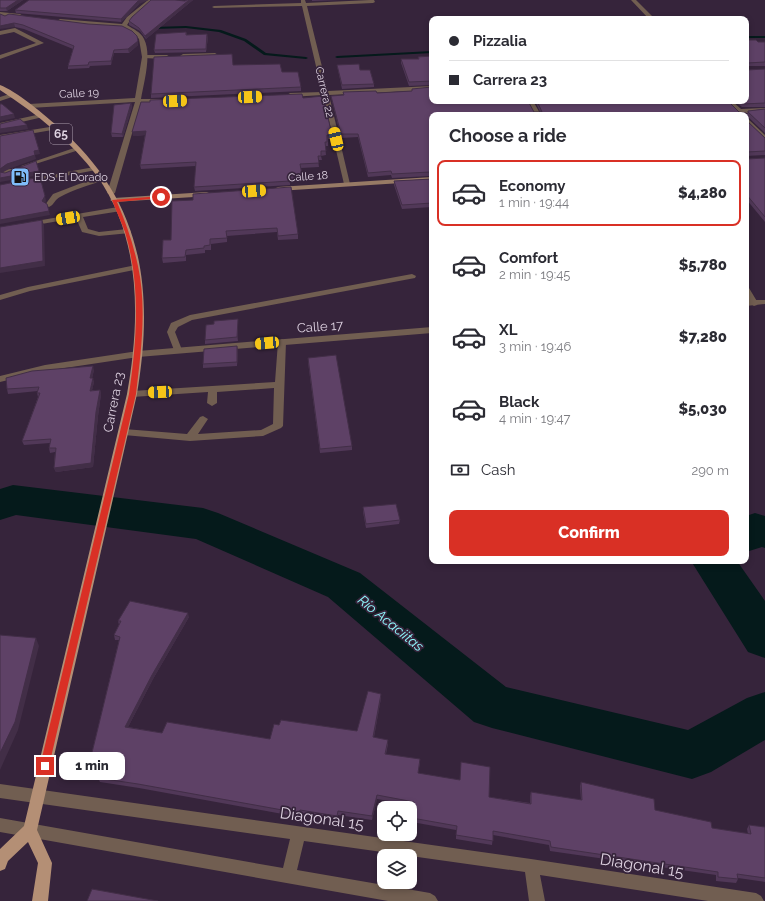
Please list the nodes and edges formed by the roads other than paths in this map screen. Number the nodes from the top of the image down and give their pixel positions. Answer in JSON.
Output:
{"nodes":[{"id":1,"x":151,"y":0,"type":"edge"},
{"id":2,"x":222,"y":0,"type":"edge"},
{"id":3,"x":372,"y":0,"type":"edge"},
{"id":4,"x":633,"y":0,"type":"edge"},
{"id":5,"x":304,"y":2,"type":"edge"},
{"id":6,"x":18,"y":8,"type":"edge"},
{"id":7,"x":8,"y":15,"type":"junction"},
{"id":8,"x":0,"y":16,"type":"edge"},
{"id":9,"x":649,"y":16,"type":"edge"},
{"id":10,"x":30,"y":18,"type":"edge"},
{"id":11,"x":52,"y":20,"type":"edge"},
{"id":12,"x":124,"y":26,"type":"junction"},
{"id":13,"x":0,"y":33,"type":"edge"},
{"id":14,"x":215,"y":54,"type":"edge"},
{"id":15,"x":172,"y":56,"type":"edge"},
{"id":16,"x":179,"y":56,"type":"edge"},
{"id":17,"x":0,"y":57,"type":"edge"},
{"id":18,"x":145,"y":58,"type":"junction"},
{"id":19,"x":429,"y":83,"type":"edge"},
{"id":20,"x":0,"y":87,"type":"edge"},
{"id":21,"x":429,"y":88,"type":"edge"},
{"id":22,"x":325,"y":91,"type":"junction"},
{"id":23,"x":286,"y":93,"type":"edge"},
{"id":24,"x":13,"y":95,"type":"junction"},
{"id":25,"x":168,"y":98,"type":"edge"},
{"id":26,"x":0,"y":99,"type":"edge"},
{"id":27,"x":138,"y":100,"type":"junction"},
{"id":28,"x":732,"y":104,"type":"edge"},
{"id":29,"x":29,"y":106,"type":"junction"},
{"id":30,"x":765,"y":110,"type":"edge"},
{"id":31,"x":740,"y":112,"type":"edge"},
{"id":32,"x":749,"y":112,"type":"edge"},
{"id":33,"x":41,"y":116,"type":"junction"},
{"id":34,"x":749,"y":122,"type":"edge"},
{"id":35,"x":0,"y":125,"type":"edge"},
{"id":36,"x":56,"y":128,"type":"junction"},
{"id":37,"x":0,"y":137,"type":"edge"},
{"id":38,"x":765,"y":139,"type":"edge"},
{"id":39,"x":77,"y":149,"type":"junction"},
{"id":40,"x":94,"y":169,"type":"junction"},
{"id":41,"x":2,"y":174,"type":"edge"},
{"id":42,"x":102,"y":179,"type":"junction"},
{"id":43,"x":429,"y":179,"type":"edge"},
{"id":44,"x":23,"y":182,"type":"edge"},
{"id":45,"x":347,"y":184,"type":"junction"},
{"id":46,"x":270,"y":190,"type":"edge"},
{"id":47,"x":215,"y":193,"type":"edge"},
{"id":48,"x":113,"y":197,"type":"junction"},
{"id":49,"x":49,"y":205,"type":"edge"},
{"id":50,"x":118,"y":209,"type":"junction"},
{"id":51,"x":79,"y":216,"type":"junction"},
{"id":52,"x":23,"y":225,"type":"edge"},
{"id":53,"x":127,"y":231,"type":"junction"},
{"id":54,"x":136,"y":267,"type":"junction"},
{"id":55,"x":412,"y":276,"type":"dead end"},
{"id":56,"x":0,"y":298,"type":"edge"},
{"id":57,"x":765,"y":302,"type":"edge"},
{"id":58,"x":750,"y":303,"type":"edge"},
{"id":59,"x":429,"y":330,"type":"edge"},
{"id":60,"x":282,"y":342,"type":"junction"},
{"id":61,"x":178,"y":350,"type":"junction"},
{"id":62,"x":138,"y":354,"type":"junction"},
{"id":63,"x":0,"y":379,"type":"edge"},
{"id":64,"x":280,"y":385,"type":"junction"},
{"id":65,"x":213,"y":389,"type":"junction"},
{"id":66,"x":132,"y":394,"type":"junction"},
{"id":67,"x":212,"y":403,"type":"dead end"},
{"id":68,"x":203,"y":419,"type":"dead end"},
{"id":69,"x":123,"y":436,"type":"junction"},
{"id":70,"x":190,"y":438,"type":"junction"},
{"id":71,"x":0,"y":791,"type":"edge"},
{"id":72,"x":38,"y":796,"type":"junction"},
{"id":73,"x":0,"y":825,"type":"edge"},
{"id":74,"x":30,"y":830,"type":"junction"},
{"id":75,"x":299,"y":833,"type":"junction"},
{"id":76,"x":0,"y":864,"type":"edge"},
{"id":77,"x":531,"y":866,"type":"junction"},
{"id":78,"x":288,"y":876,"type":"junction"},
{"id":79,"x":40,"y":901,"type":"edge"},
{"id":80,"x":430,"y":901,"type":"edge"},
{"id":81,"x":537,"y":901,"type":"edge"},
{"id":82,"x":756,"y":901,"type":"edge"}],
"edges":[{"from":1,"to":12,"type":"street"},
{"from":2,"to":5,"type":"street"},
{"from":3,"to":5,"type":"street"},
{"from":4,"to":9,"type":"street"},
{"from":5,"to":22,"type":"street","name":"Carrera 22"},
{"from":6,"to":7,"type":"street"},
{"from":7,"to":8,"type":"street"},
{"from":7,"to":10,"type":"street"},
{"from":11,"to":12,"type":"street"},
{"from":12,"to":18,"type":"street"},
{"from":13,"to":17,"type":"street"},
{"from":14,"to":16,"type":"street"},
{"from":15,"to":18,"type":"street"},
{"from":18,"to":27,"type":"street"},
{"from":19,"to":22,"type":"street"},
{"from":20,"to":24,"type":"main road","number":"65"},
{"from":21,"to":22,"type":"street"},
{"from":22,"to":23,"type":"street"},
{"from":22,"to":45,"type":"street","name":"Carrera 22"},
{"from":24,"to":26,"type":"street"},
{"from":24,"to":29,"type":"main road","number":"65"},
{"from":25,"to":27,"type":"street","name":"Calle 19"},
{"from":27,"to":29,"type":"street","name":"Calle 19"},
{"from":27,"to":48,"type":"street"},
{"from":28,"to":31,"type":"street"},
{"from":29,"to":33,"type":"main road","number":"65"},
{"from":30,"to":32,"type":"street"},
{"from":33,"to":35,"type":"street"},
{"from":33,"to":36,"type":"main road","number":"65"},
{"from":34,"to":38,"type":"street"},
{"from":36,"to":37,"type":"street"},
{"from":36,"to":39,"type":"main road","number":"65"},
{"from":39,"to":40,"type":"main road","number":"65"},
{"from":39,"to":41,"type":"street"},
{"from":40,"to":42,"type":"main road","number":"65"},
{"from":40,"to":44,"type":"street"},
{"from":42,"to":48,"type":"main road","number":"65"},
{"from":42,"to":49,"type":"street"},
{"from":43,"to":45,"type":"street","name":"Calle 18"},
{"from":45,"to":46,"type":"street","name":"Calle 18"},
{"from":47,"to":48,"type":"street"},
{"from":48,"to":50,"type":"main road","name":"Carrera 23","number":"65"},
{"from":50,"to":51,"type":"street"},
{"from":50,"to":53,"type":"main road","name":"Carrera 23","number":"65"},
{"from":51,"to":52,"type":"street"},
{"from":51,"to":53,"type":"street"},
{"from":53,"to":54,"type":"main road","name":"Carrera 23","number":"65"},
{"from":54,"to":56,"type":"street"},
{"from":54,"to":62,"type":"main road","name":"Carrera 23","number":"65"},
{"from":55,"to":61,"type":"street"},
{"from":57,"to":58,"type":"street"},
{"from":59,"to":60,"type":"street","name":"Calle 17"},
{"from":60,"to":61,"type":"street","name":"Calle 17"},
{"from":60,"to":64,"type":"street"},
{"from":61,"to":62,"type":"street","name":"Calle 17"},
{"from":62,"to":63,"type":"street","name":"Calle 17"},
{"from":62,"to":66,"type":"main road","name":"Carrera 23","number":"65"},
{"from":64,"to":65,"type":"street"},
{"from":64,"to":70,"type":"street"},
{"from":65,"to":66,"type":"street"},
{"from":65,"to":67,"type":"street"},
{"from":66,"to":69,"type":"main road","name":"Carrera 23","number":"65"},
{"from":68,"to":70,"type":"street"},
{"from":69,"to":70,"type":"street"},
{"from":69,"to":72,"type":"main road","name":"Carrera 23","number":"65"},
{"from":71,"to":72,"type":"street","name":"Diagonal 15"},
{"from":72,"to":74,"type":"main road","name":"Carrera 23","number":"65"},
{"from":72,"to":75,"type":"street","name":"Diagonal 15"},
{"from":73,"to":74,"type":"street"},
{"from":74,"to":76,"type":"main road"},
{"from":74,"to":78,"type":"street"},
{"from":74,"to":79,"type":"main road"},
{"from":75,"to":77,"type":"street","name":"Diagonal 15"},
{"from":75,"to":78,"type":"street"},
{"from":77,"to":81,"type":"street"},
{"from":77,"to":82,"type":"street","name":"Diagonal 15"},
{"from":78,"to":80,"type":"street"}]}
